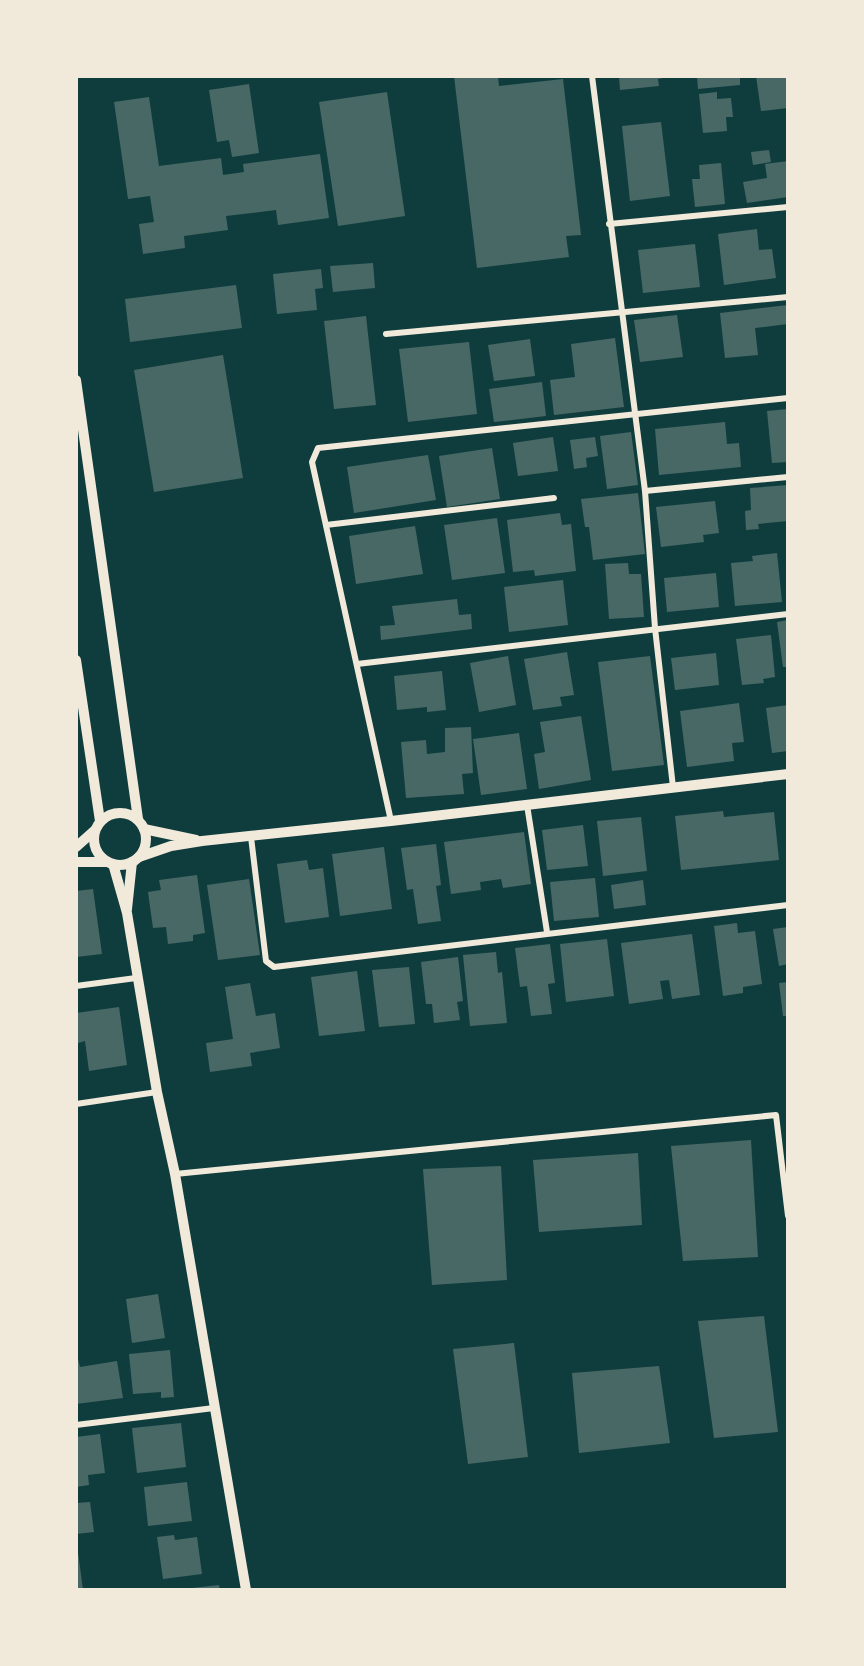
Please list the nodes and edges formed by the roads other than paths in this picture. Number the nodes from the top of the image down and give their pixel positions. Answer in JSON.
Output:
{"nodes":[{"id":1,"x":592,"y":76,"type":"edge"},
{"id":2,"x":788,"y":207,"type":"edge"},
{"id":3,"x":609,"y":224,"type":"junction"},
{"id":4,"x":788,"y":297,"type":"edge"},
{"id":5,"x":622,"y":313,"type":"junction"},
{"id":6,"x":386,"y":334,"type":"dead end"},
{"id":7,"x":76,"y":380,"type":"edge"},
{"id":8,"x":788,"y":398,"type":"edge"},
{"id":9,"x":635,"y":414,"type":"junction"},
{"id":10,"x":788,"y":477,"type":"edge"},
{"id":11,"x":645,"y":491,"type":"junction"},
{"id":12,"x":554,"y":498,"type":"dead end"},
{"id":13,"x":326,"y":525,"type":"junction"},
{"id":14,"x":788,"y":614,"type":"edge"},
{"id":15,"x":655,"y":628,"type":"junction"},
{"id":16,"x":76,"y":660,"type":"edge"},
{"id":17,"x":357,"y":664,"type":"junction"},
{"id":18,"x":788,"y":774,"type":"edge"},
{"id":19,"x":673,"y":787,"type":"junction"},
{"id":20,"x":527,"y":805,"type":"junction"},
{"id":21,"x":138,"y":819,"type":"junction"},
{"id":22,"x":100,"y":821,"type":"junction"},
{"id":23,"x":391,"y":821,"type":"junction"},
{"id":24,"x":144,"y":829,"type":"junction"},
{"id":25,"x":94,"y":831,"type":"junction"},
{"id":26,"x":251,"y":837,"type":"junction"},
{"id":27,"x":202,"y":841,"type":"junction"},
{"id":28,"x":76,"y":847,"type":"edge"},
{"id":29,"x":136,"y":859,"type":"junction"},
{"id":30,"x":76,"y":862,"type":"edge"},
{"id":31,"x":110,"y":863,"type":"junction"},
{"id":32,"x":788,"y":905,"type":"edge"},
{"id":33,"x":127,"y":913,"type":"junction"},
{"id":34,"x":547,"y":932,"type":"junction"},
{"id":35,"x":136,"y":978,"type":"junction"},
{"id":36,"x":76,"y":986,"type":"edge"},
{"id":37,"x":157,"y":1092,"type":"junction"},
{"id":38,"x":76,"y":1104,"type":"edge"},
{"id":39,"x":175,"y":1174,"type":"junction"},
{"id":40,"x":788,"y":1216,"type":"edge"},
{"id":41,"x":214,"y":1408,"type":"junction"},
{"id":42,"x":76,"y":1425,"type":"edge"},
{"id":43,"x":246,"y":1590,"type":"edge"}],
"edges":[{"from":1,"to":3,"type":"street"},
{"from":2,"to":3,"type":"street"},
{"from":3,"to":5,"type":"street"},
{"from":4,"to":5,"type":"street"},
{"from":5,"to":6,"type":"street"},
{"from":5,"to":9,"type":"street"},
{"from":7,"to":21,"type":"street"},
{"from":8,"to":9,"type":"street"},
{"from":9,"to":11,"type":"street"},
{"from":9,"to":13,"type":"street"},
{"from":10,"to":11,"type":"street"},
{"from":11,"to":15,"type":"street"},
{"from":12,"to":13,"type":"street"},
{"from":13,"to":17,"type":"street"},
{"from":14,"to":15,"type":"street"},
{"from":15,"to":17,"type":"street"},
{"from":15,"to":19,"type":"street"},
{"from":16,"to":22,"type":"street"},
{"from":17,"to":23,"type":"street"},
{"from":18,"to":19,"type":"street"},
{"from":19,"to":20,"type":"street"},
{"from":20,"to":23,"type":"street"},
{"from":20,"to":34,"type":"street"},
{"from":21,"to":22,"type":"street"},
{"from":21,"to":24,"type":"street"},
{"from":22,"to":25,"type":"street"},
{"from":23,"to":26,"type":"street"},
{"from":24,"to":27,"type":"street"},
{"from":24,"to":29,"type":"street"},
{"from":25,"to":28,"type":"street"},
{"from":25,"to":31,"type":"street"},
{"from":26,"to":27,"type":"street"},
{"from":26,"to":34,"type":"street"},
{"from":27,"to":29,"type":"street"},
{"from":29,"to":31,"type":"street"},
{"from":29,"to":33,"type":"street"},
{"from":30,"to":31,"type":"street"},
{"from":31,"to":33,"type":"street"},
{"from":32,"to":34,"type":"street"},
{"from":33,"to":35,"type":"street"},
{"from":35,"to":36,"type":"street"},
{"from":35,"to":37,"type":"street"},
{"from":37,"to":38,"type":"street"},
{"from":37,"to":39,"type":"street"},
{"from":39,"to":40,"type":"street"},
{"from":39,"to":41,"type":"street"},
{"from":41,"to":42,"type":"street"},
{"from":41,"to":43,"type":"street"}]}
